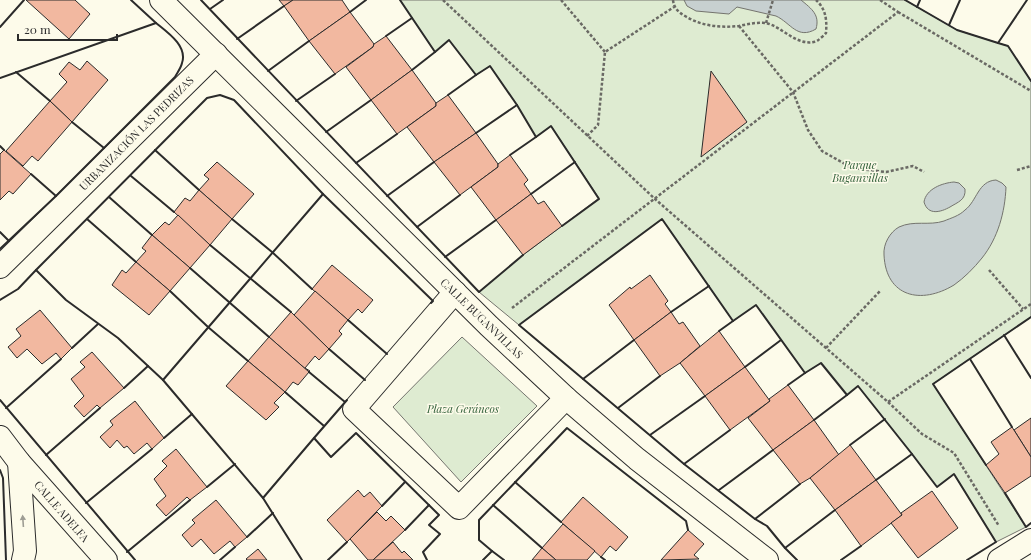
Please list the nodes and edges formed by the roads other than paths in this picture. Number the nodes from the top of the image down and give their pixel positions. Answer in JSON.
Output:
{"nodes":[{"id":1,"x":161,"y":0,"type":"edge"},
{"id":2,"x":216,"y":54,"type":"junction"},
{"id":3,"x":0,"y":267,"type":"edge"},
{"id":4,"x":455,"y":292,"type":"junction"},
{"id":5,"x":566,"y":398,"type":"junction"},
{"id":6,"x":0,"y":437,"type":"edge"},
{"id":7,"x":19,"y":462,"type":"junction"},
{"id":8,"x":23,"y":560,"type":"edge"},
{"id":9,"x":106,"y":560,"type":"edge"},
{"id":10,"x":767,"y":560,"type":"edge"}],
"edges":[{"from":1,"to":2,"type":"street"},
{"from":2,"to":3,"type":"street","name":"URBANIZACIÓN LAS PEDRIZAS"},
{"from":2,"to":4,"type":"street","name":"CALLE BUGANVILLAS"},
{"from":4,"to":5,"type":"street","name":"CALLE BUGANVILLAS"},
{"from":4,"to":5,"type":"street"},
{"from":5,"to":10,"type":"street","name":"CALLE BUGANVILLAS"},
{"from":6,"to":7,"type":"street","name":"CALLE ADELFA"},
{"from":8,"to":7,"type":"street","name":"CALLE ADELFA","one_way":true},
{"from":7,"to":9,"type":"street","name":"CALLE ADELFA"}]}
